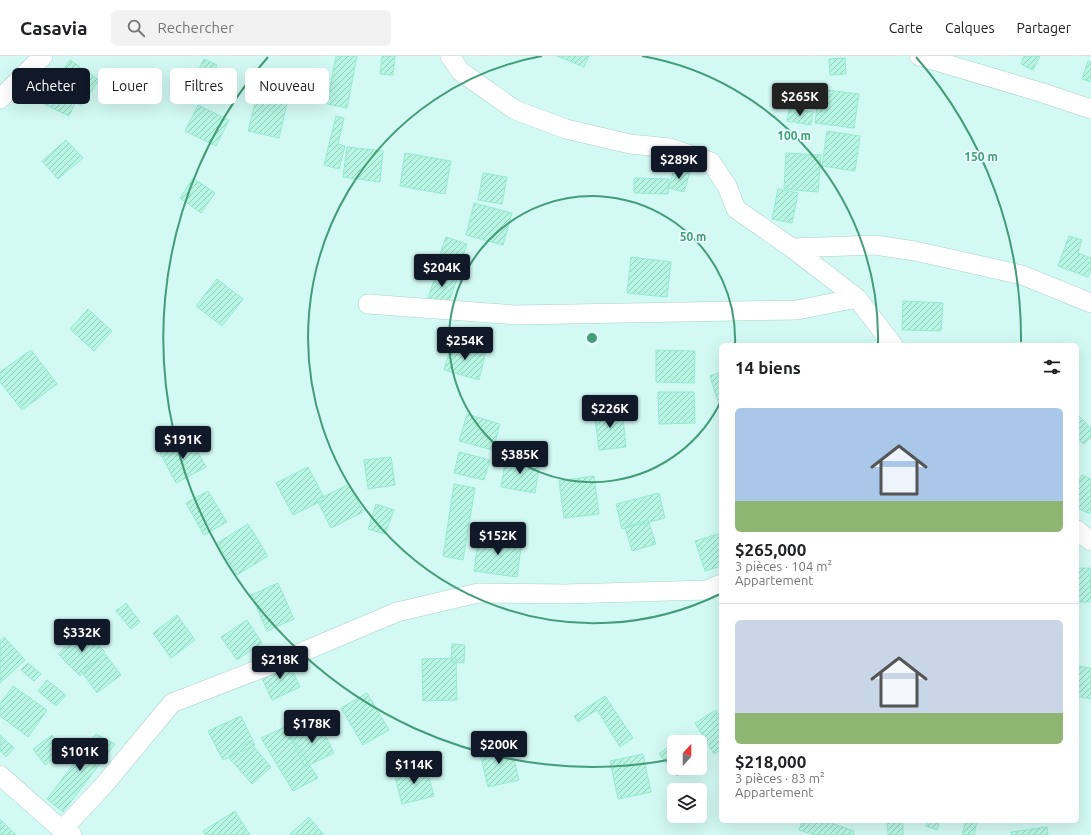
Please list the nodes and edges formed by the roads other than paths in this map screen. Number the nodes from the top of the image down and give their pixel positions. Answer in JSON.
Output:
{"nodes":[{"id":1,"x":43,"y":56,"type":"edge"},
{"id":2,"x":450,"y":56,"type":"edge"},
{"id":3,"x":920,"y":56,"type":"edge"},
{"id":4,"x":0,"y":99,"type":"edge"},
{"id":5,"x":1091,"y":109,"type":"edge"},
{"id":6,"x":792,"y":248,"type":"junction"},
{"id":7,"x":858,"y":298,"type":"junction"},
{"id":8,"x":1091,"y":303,"type":"edge"},
{"id":9,"x":368,"y":304,"type":"dead end"},
{"id":10,"x":892,"y":343,"type":"edge"},
{"id":11,"x":1079,"y":531,"type":"edge"},
{"id":12,"x":1091,"y":540,"type":"edge"},
{"id":13,"x":719,"y":585,"type":"edge"},
{"id":14,"x":0,"y":775,"type":"edge"},
{"id":15,"x":67,"y":832,"type":"edge"}],
"edges":[{"from":1,"to":4,"type":"street"},
{"from":2,"to":6,"type":"street"},
{"from":3,"to":5,"type":"street"},
{"from":6,"to":7,"type":"street"},
{"from":6,"to":8,"type":"street"},
{"from":7,"to":9,"type":"street"},
{"from":7,"to":10,"type":"street"},
{"from":11,"to":12,"type":"street"},
{"from":13,"to":15,"type":"street"},
{"from":14,"to":15,"type":"street"}]}
